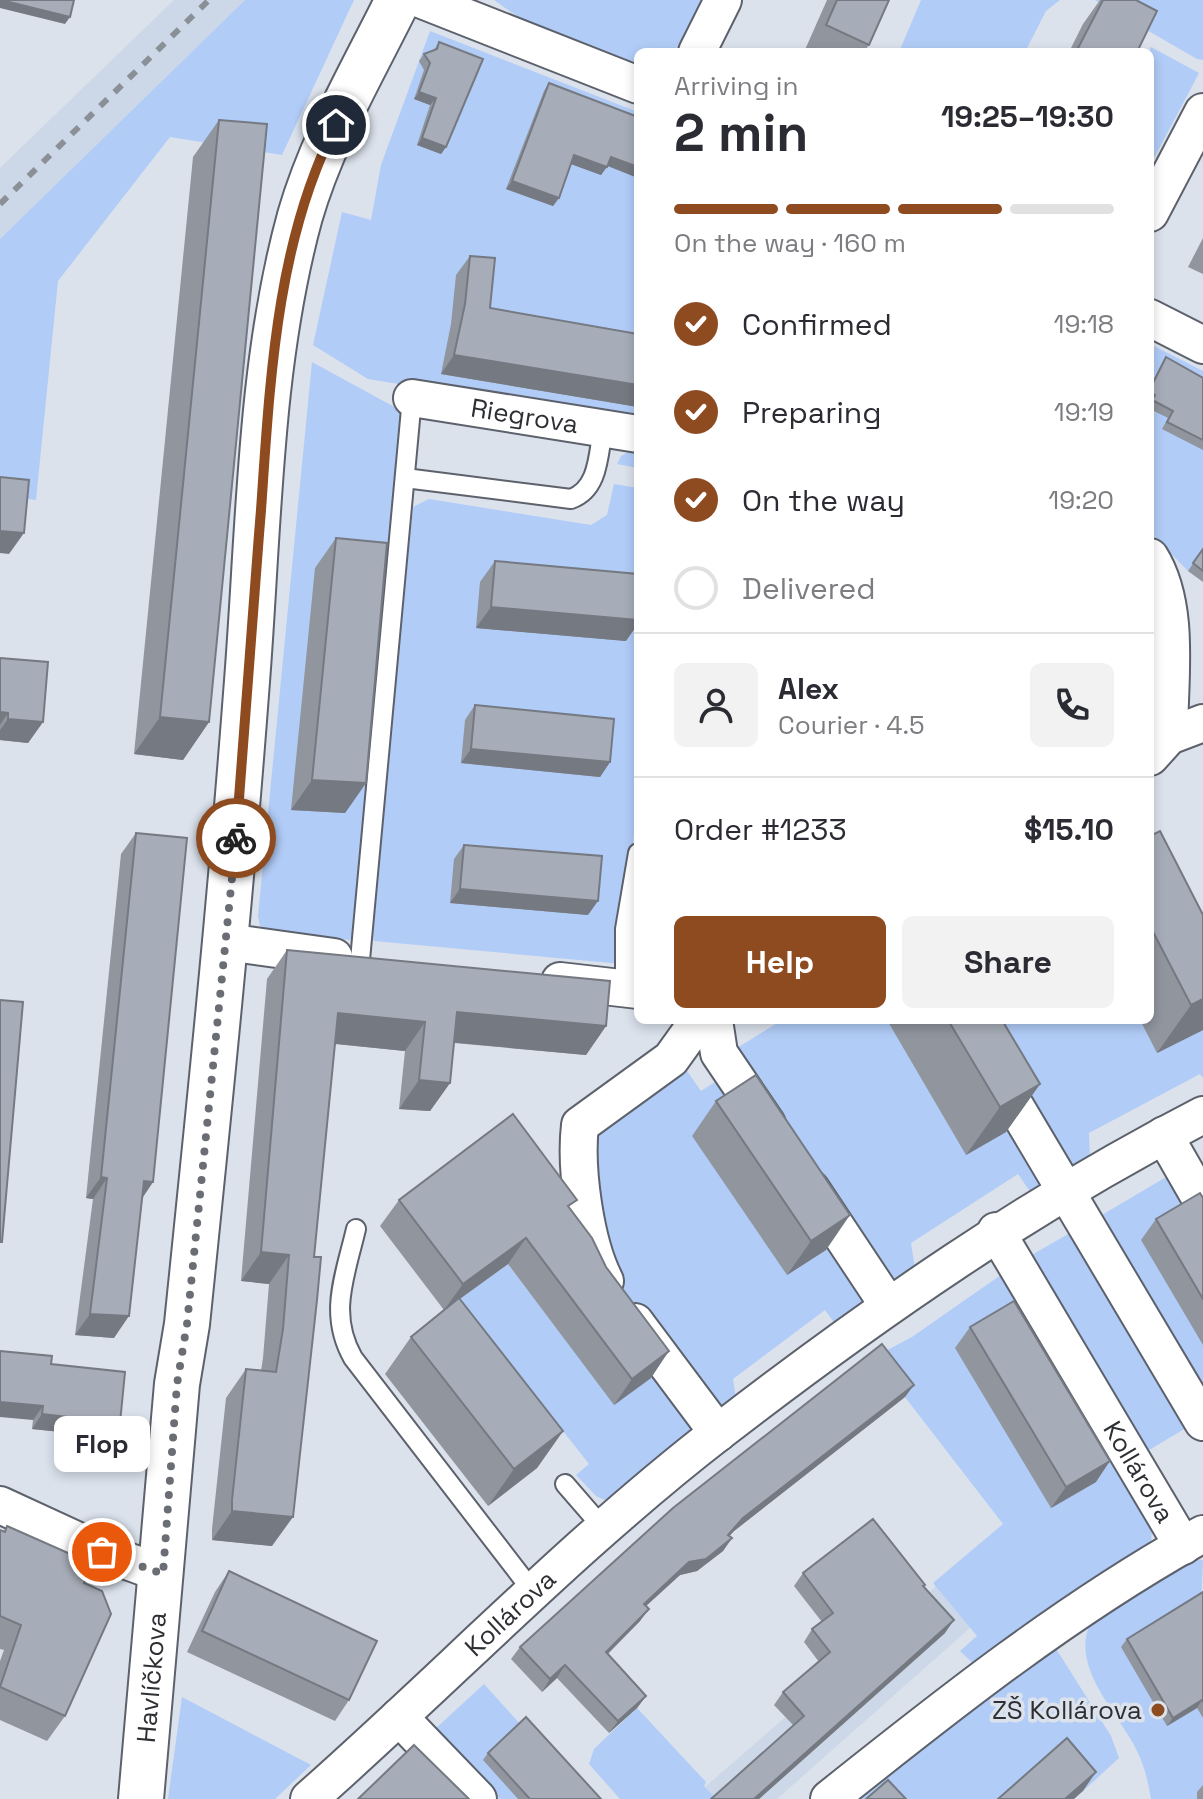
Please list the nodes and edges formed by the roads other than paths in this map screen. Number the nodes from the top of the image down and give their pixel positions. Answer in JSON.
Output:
{"nodes":[{"id":1,"x":398,"y":0,"type":"edge"},
{"id":2,"x":422,"y":0,"type":"edge"},
{"id":3,"x":723,"y":0,"type":"edge"},
{"id":4,"x":699,"y":48,"type":"edge"},
{"id":5,"x":634,"y":83,"type":"edge"},
{"id":6,"x":1203,"y":112,"type":"edge"},
{"id":7,"x":1154,"y":205,"type":"edge"},
{"id":8,"x":1154,"y":320,"type":"edge"},
{"id":9,"x":1203,"y":345,"type":"edge"},
{"id":10,"x":412,"y":398,"type":"joint"},
{"id":11,"x":603,"y":429,"type":"junction"},
{"id":12,"x":634,"y":433,"type":"edge"},
{"id":13,"x":405,"y":478,"type":"junction"},
{"id":14,"x":1154,"y":565,"type":"edge"},
{"id":15,"x":1203,"y":723,"type":"edge"},
{"id":16,"x":1160,"y":747,"type":"edge"},
{"id":17,"x":634,"y":876,"type":"edge"},
{"id":18,"x":226,"y":942,"type":"junction"},
{"id":19,"x":376,"y":962,"type":"joint"},
{"id":20,"x":531,"y":978,"type":"edge"},
{"id":21,"x":631,"y":988,"type":"edge"},
{"id":22,"x":696,"y":1024,"type":"edge"},
{"id":23,"x":715,"y":1024,"type":"edge"},
{"id":24,"x":966,"y":1024,"type":"edge"},
{"id":25,"x":1203,"y":1115,"type":"edge"},
{"id":26,"x":1164,"y":1135,"type":"junction"},
{"id":27,"x":1066,"y":1189,"type":"junction"},
{"id":28,"x":1203,"y":1203,"type":"edge"},
{"id":29,"x":356,"y":1229,"type":"dead end"},
{"id":30,"x":996,"y":1231,"type":"junction"},
{"id":31,"x":888,"y":1305,"type":"junction"},
{"id":32,"x":1202,"y":1420,"type":"edge"},
{"id":33,"x":718,"y":1433,"type":"junction"},
{"id":34,"x":565,"y":1484,"type":"dead end"},
{"id":35,"x":0,"y":1505,"type":"edge"},
{"id":36,"x":604,"y":1529,"type":"junction"},
{"id":37,"x":1193,"y":1540,"type":"edge"},
{"id":38,"x":163,"y":1574,"type":"junction"},
{"id":39,"x":534,"y":1593,"type":"junction"},
{"id":40,"x":399,"y":1717,"type":"junction"},
{"id":41,"x":141,"y":1799,"type":"edge"},
{"id":42,"x":309,"y":1799,"type":"edge"},
{"id":43,"x":478,"y":1799,"type":"edge"},
{"id":44,"x":829,"y":1799,"type":"edge"}],
"edges":[{"from":1,"to":18,"type":"street","name":"Havlíčkova"},
{"from":2,"to":5,"type":"street"},
{"from":3,"to":4,"type":"street"},
{"from":6,"to":7,"type":"street"},
{"from":8,"to":9,"type":"street"},
{"from":10,"to":11,"type":"street","name":"Riegrova"},
{"from":10,"to":13,"type":"lane"},
{"from":11,"to":12,"type":"street","name":"Riegrova"},
{"from":11,"to":13,"type":"lane"},
{"from":13,"to":19,"type":"lane"},
{"from":14,"to":16,"type":"street"},
{"from":15,"to":16,"type":"street"},
{"from":17,"to":21,"type":"lane"},
{"from":18,"to":19,"type":"street"},
{"from":18,"to":38,"type":"street","name":"Havlíčkova"},
{"from":20,"to":21,"type":"street"},
{"from":22,"to":33,"type":"street"},
{"from":23,"to":31,"type":"street"},
{"from":24,"to":27,"type":"street"},
{"from":25,"to":26,"type":"street","name":"Kollárova"},
{"from":26,"to":27,"type":"street","name":"Kollárova"},
{"from":26,"to":28,"type":"street"},
{"from":27,"to":30,"type":"street","name":"Kollárova"},
{"from":27,"to":32,"type":"street"},
{"from":29,"to":39,"type":"lane"},
{"from":30,"to":31,"type":"street","name":"Kollárova"},
{"from":30,"to":37,"type":"street","name":"Kollárova"},
{"from":31,"to":33,"type":"street","name":"Kollárova"},
{"from":33,"to":36,"type":"street","name":"Kollárova"},
{"from":34,"to":36,"type":"lane"},
{"from":35,"to":38,"type":"street"},
{"from":36,"to":39,"type":"street","name":"Kollárova"},
{"from":37,"to":44,"type":"street","name":"Kollárova"},
{"from":38,"to":41,"type":"street","name":"Havlíčkova"},
{"from":39,"to":40,"type":"street","name":"Kollárova"},
{"from":40,"to":42,"type":"street","name":"Kollárova"},
{"from":40,"to":43,"type":"street"}]}
